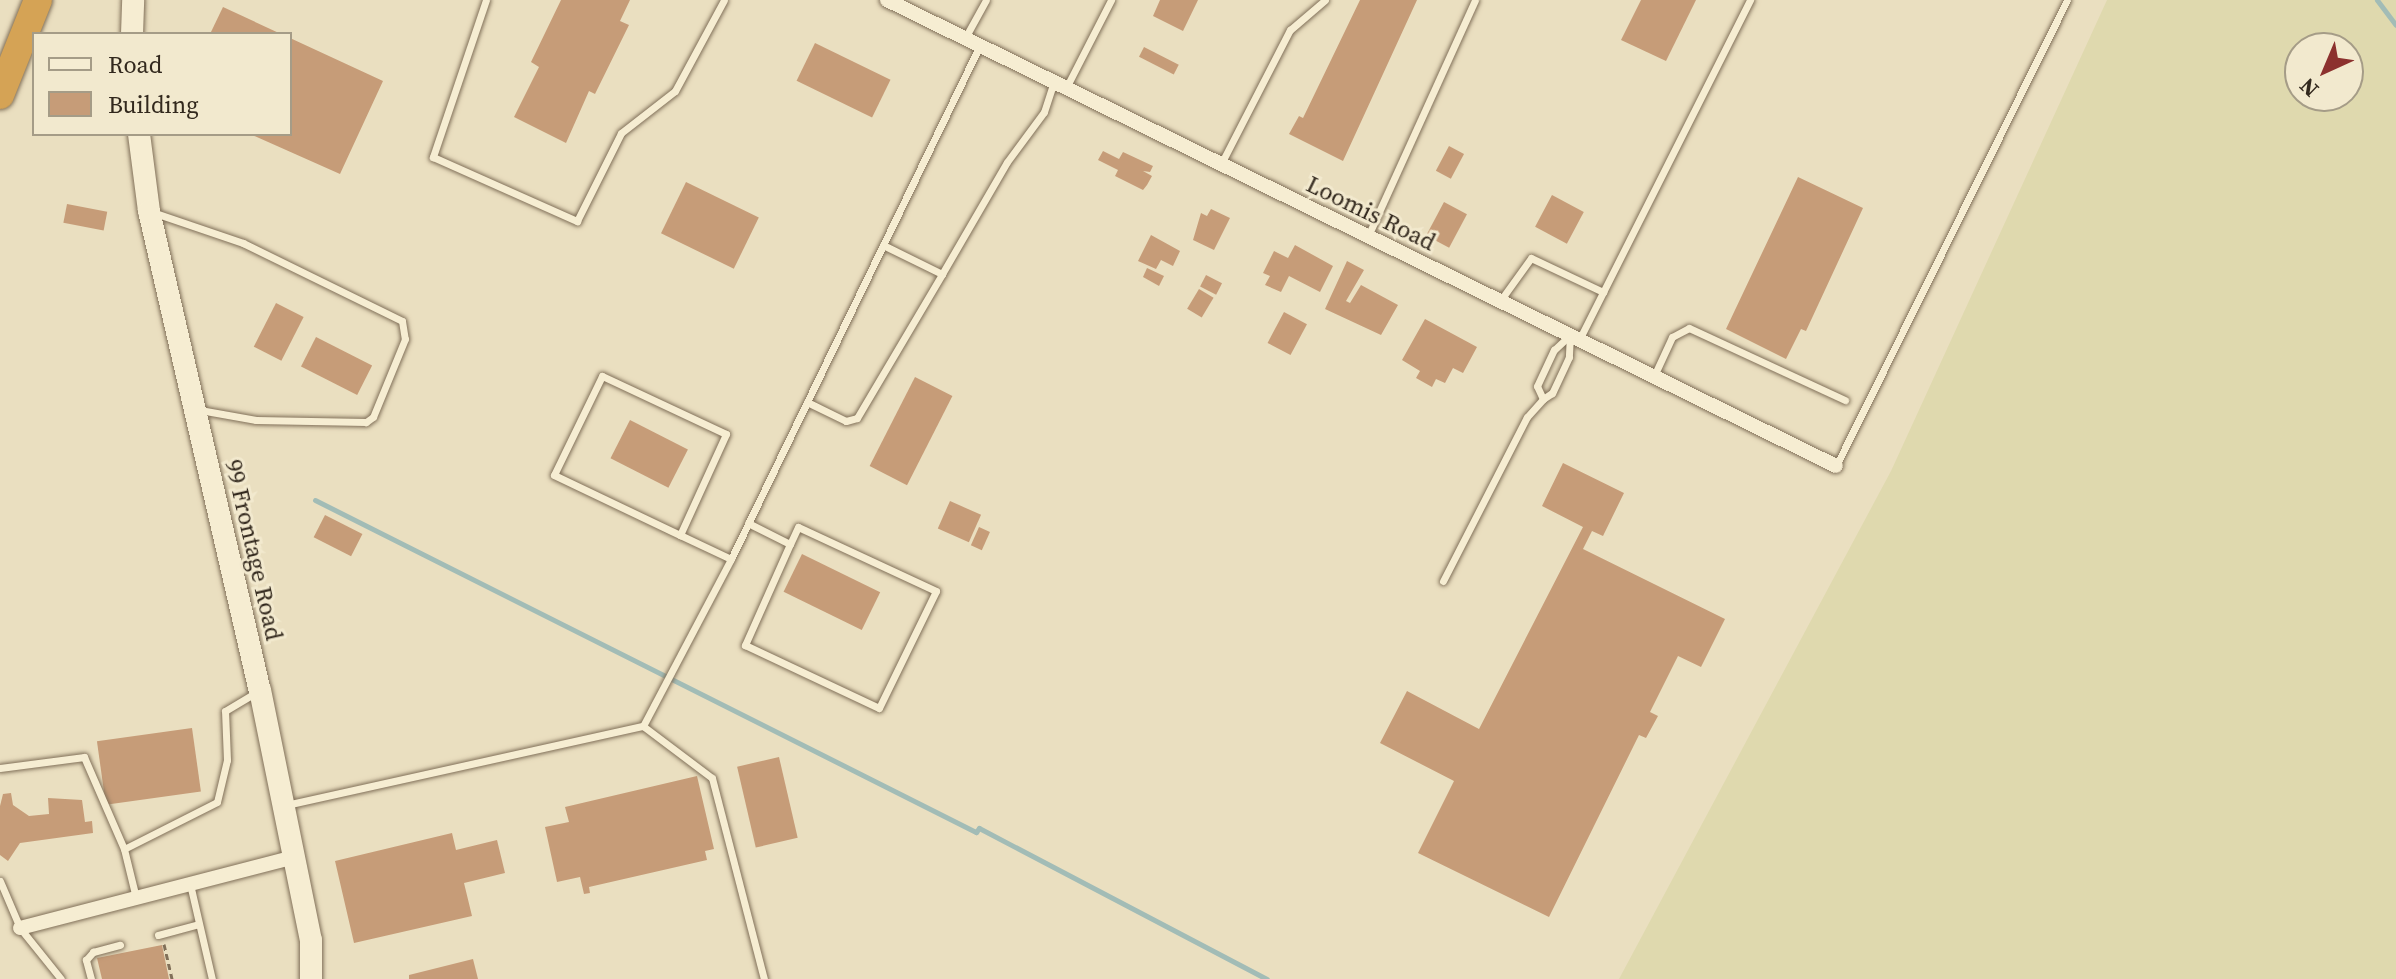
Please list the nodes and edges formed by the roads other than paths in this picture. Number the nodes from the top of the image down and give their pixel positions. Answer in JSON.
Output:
{"nodes":[{"id":1,"x":38,"y":0,"type":"edge"},
{"id":2,"x":133,"y":0,"type":"edge"},
{"id":3,"x":486,"y":0,"type":"edge"},
{"id":4,"x":724,"y":0,"type":"edge"},
{"id":5,"x":887,"y":0,"type":"edge"},
{"id":6,"x":986,"y":0,"type":"edge"},
{"id":7,"x":1111,"y":0,"type":"edge"},
{"id":8,"x":1325,"y":0,"type":"edge"},
{"id":9,"x":1475,"y":0,"type":"edge"},
{"id":10,"x":1750,"y":0,"type":"edge"},
{"id":11,"x":2067,"y":0,"type":"edge"},
{"id":12,"x":132,"y":32,"type":"edge"},
{"id":13,"x":965,"y":38,"type":"junction"},
{"id":14,"x":980,"y":45,"type":"junction"},
{"id":15,"x":1060,"y":85,"type":"junction"},
{"id":16,"x":0,"y":95,"type":"edge"},
{"id":17,"x":139,"y":136,"type":"edge"},
{"id":18,"x":1221,"y":164,"type":"junction"},
{"id":19,"x":149,"y":211,"type":"junction"},
{"id":20,"x":1368,"y":236,"type":"junction"},
{"id":21,"x":883,"y":245,"type":"junction"},
{"id":22,"x":942,"y":274,"type":"junction"},
{"id":23,"x":1603,"y":292,"type":"junction"},
{"id":24,"x":1500,"y":301,"type":"junction"},
{"id":25,"x":1574,"y":337,"type":"junction"},
{"id":26,"x":1654,"y":376,"type":"junction"},
{"id":27,"x":1543,"y":399,"type":"junction"},
{"id":28,"x":1845,"y":400,"type":"dead end"},
{"id":29,"x":807,"y":402,"type":"junction"},
{"id":30,"x":194,"y":408,"type":"junction"},
{"id":31,"x":1836,"y":466,"type":"joint"},
{"id":32,"x":748,"y":523,"type":"junction"},
{"id":33,"x":680,"y":535,"type":"junction"},
{"id":34,"x":790,"y":544,"type":"junction"},
{"id":35,"x":731,"y":559,"type":"junction"},
{"id":36,"x":1443,"y":581,"type":"dead end"},
{"id":37,"x":260,"y":690,"type":"junction"},
{"id":38,"x":643,"y":726,"type":"junction"},
{"id":39,"x":0,"y":768,"type":"edge"},
{"id":40,"x":284,"y":806,"type":"junction"},
{"id":41,"x":124,"y":849,"type":"junction"},
{"id":42,"x":294,"y":857,"type":"junction"},
{"id":43,"x":0,"y":881,"type":"edge"},
{"id":44,"x":190,"y":884,"type":"junction"},
{"id":45,"x":136,"y":898,"type":"junction"},
{"id":46,"x":199,"y":924,"type":"junction"},
{"id":47,"x":20,"y":928,"type":"junction"},
{"id":48,"x":160,"y":934,"type":"road end"},
{"id":49,"x":120,"y":945,"type":"dead end"},
{"id":50,"x":61,"y":979,"type":"edge"},
{"id":51,"x":91,"y":979,"type":"edge"},
{"id":52,"x":212,"y":979,"type":"edge"},
{"id":53,"x":311,"y":979,"type":"edge"},
{"id":54,"x":764,"y":979,"type":"edge"}],
"edges":[{"from":1,"to":16,"type":"highway"},
{"from":2,"to":12,"type":"street"},
{"from":3,"to":4,"type":"lane"},
{"from":5,"to":13,"type":"street","name":"Loomis Road"},
{"from":6,"to":13,"type":"lane"},
{"from":7,"to":15,"type":"lane"},
{"from":8,"to":18,"type":"lane"},
{"from":9,"to":20,"type":"lane"},
{"from":10,"to":23,"type":"lane"},
{"from":11,"to":31,"type":"lane"},
{"from":13,"to":14,"type":"street","name":"Loomis Road"},
{"from":14,"to":15,"type":"street","name":"Loomis Road"},
{"from":14,"to":21,"type":"lane"},
{"from":15,"to":18,"type":"street","name":"Loomis Road"},
{"from":15,"to":22,"type":"lane"},
{"from":17,"to":19,"type":"street","name":"99 Frontage Road"},
{"from":18,"to":20,"type":"street","name":"Loomis Road"},
{"from":19,"to":30,"type":"street","name":"99 Frontage Road"},
{"from":19,"to":30,"type":"lane"},
{"from":20,"to":24,"type":"street","name":"Loomis Road"},
{"from":21,"to":22,"type":"lane"},
{"from":21,"to":29,"type":"lane"},
{"from":22,"to":29,"type":"lane"},
{"from":23,"to":24,"type":"lane"},
{"from":23,"to":25,"type":"lane"},
{"from":24,"to":25,"type":"street","name":"Loomis Road"},
{"from":25,"to":26,"type":"street","name":"Loomis Road"},
{"from":25,"to":27,"type":"lane"},
{"from":25,"to":27,"type":"lane"},
{"from":26,"to":28,"type":"lane"},
{"from":26,"to":31,"type":"street","name":"Loomis Road"},
{"from":27,"to":36,"type":"lane"},
{"from":29,"to":32,"type":"lane"},
{"from":30,"to":37,"type":"street","name":"99 Frontage Road"},
{"from":32,"to":34,"type":"lane"},
{"from":32,"to":35,"type":"lane"},
{"from":33,"to":33,"type":"lane"},
{"from":33,"to":35,"type":"lane"},
{"from":34,"to":34,"type":"lane"},
{"from":35,"to":38,"type":"lane"},
{"from":37,"to":40,"type":"street","name":"99 Frontage Road"},
{"from":37,"to":41,"type":"lane"},
{"from":38,"to":40,"type":"lane"},
{"from":38,"to":54,"type":"lane"},
{"from":39,"to":41,"type":"lane"},
{"from":40,"to":42,"type":"street","name":"99 Frontage Road"},
{"from":41,"to":45,"type":"lane"},
{"from":42,"to":44,"type":"street"},
{"from":42,"to":53,"type":"street","name":"99 Frontage Road"},
{"from":43,"to":47,"type":"lane"},
{"from":44,"to":45,"type":"street"},
{"from":44,"to":46,"type":"lane"},
{"from":45,"to":47,"type":"street"},
{"from":46,"to":48,"type":"lane"},
{"from":46,"to":52,"type":"lane"},
{"from":47,"to":50,"type":"lane"},
{"from":49,"to":51,"type":"lane"}]}
